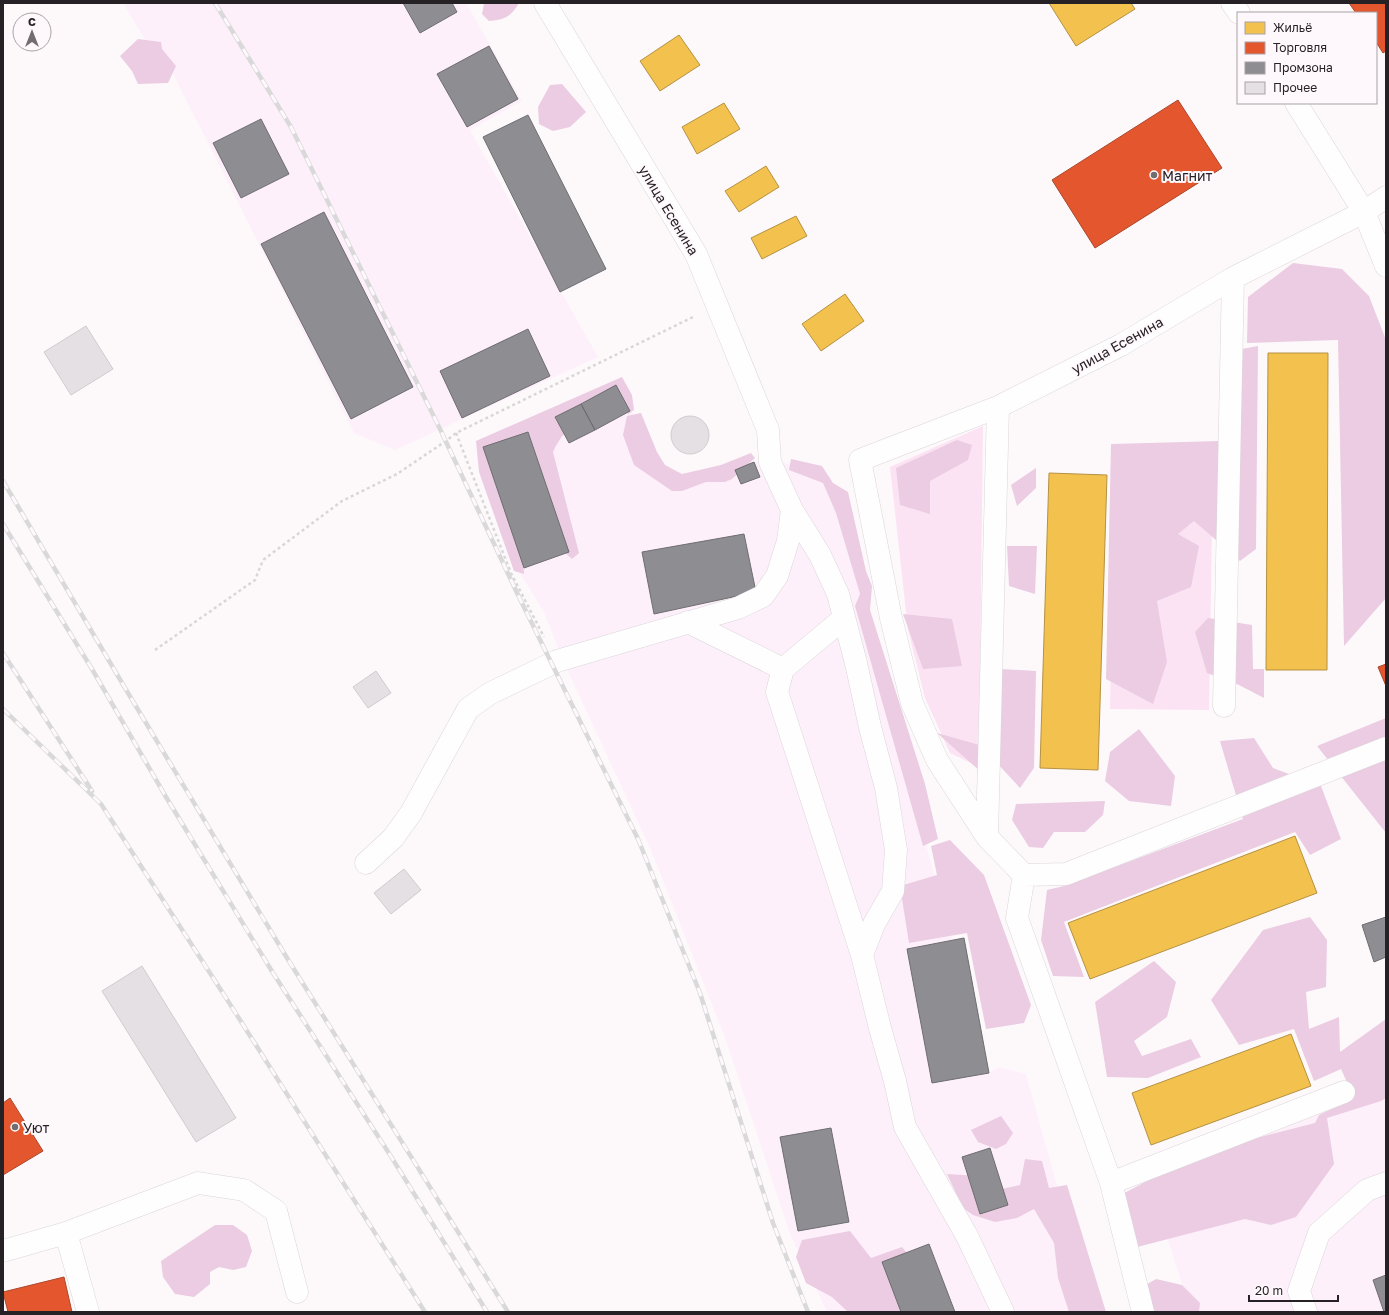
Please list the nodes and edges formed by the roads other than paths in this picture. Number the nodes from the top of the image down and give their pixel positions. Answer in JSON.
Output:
{"nodes":[{"id":1,"x":545,"y":3,"type":"edge"},
{"id":2,"x":1232,"y":3,"type":"edge"},
{"id":3,"x":1238,"y":12,"type":"edge"},
{"id":4,"x":1297,"y":104,"type":"edge"},
{"id":5,"x":1386,"y":197,"type":"edge"},
{"id":6,"x":1364,"y":212,"type":"junction"},
{"id":7,"x":1386,"y":266,"type":"edge"},
{"id":8,"x":1233,"y":278,"type":"junction"},
{"id":9,"x":998,"y":407,"type":"junction"},
{"id":10,"x":792,"y":510,"type":"junction"},
{"id":11,"x":844,"y":618,"type":"junction"},
{"id":12,"x":688,"y":622,"type":"junction"},
{"id":13,"x":783,"y":669,"type":"junction"},
{"id":14,"x":1224,"y":706,"type":"dead end"},
{"id":15,"x":1386,"y":748,"type":"edge"},
{"id":16,"x":987,"y":837,"type":"junction"},
{"id":17,"x":366,"y":864,"type":"dead end"},
{"id":18,"x":1024,"y":875,"type":"junction"},
{"id":19,"x":862,"y":955,"type":"junction"},
{"id":20,"x":1344,"y":1092,"type":"dead end"},
{"id":21,"x":1111,"y":1183,"type":"junction"},
{"id":22,"x":1386,"y":1183,"type":"edge"},
{"id":23,"x":66,"y":1233,"type":"junction"},
{"id":24,"x":3,"y":1251,"type":"edge"},
{"id":25,"x":296,"y":1292,"type":"dead end"},
{"id":26,"x":88,"y":1312,"type":"edge"},
{"id":27,"x":1003,"y":1312,"type":"edge"},
{"id":28,"x":1143,"y":1312,"type":"edge"},
{"id":29,"x":1306,"y":1312,"type":"edge"}],
"edges":[{"from":1,"to":10,"type":"street","name":"улица Есенина"},
{"from":2,"to":3,"type":"street"},
{"from":4,"to":6,"type":"street"},
{"from":5,"to":6,"type":"street","name":"улица Есенина"},
{"from":6,"to":7,"type":"street"},
{"from":6,"to":8,"type":"street","name":"улица Есенина"},
{"from":8,"to":9,"type":"street","name":"улица Есенина"},
{"from":8,"to":14,"type":"street"},
{"from":9,"to":16,"type":"street"},
{"from":9,"to":16,"type":"street","name":"улица Есенина"},
{"from":10,"to":11,"type":"street","name":"улица Есенина"},
{"from":10,"to":12,"type":"street"},
{"from":11,"to":13,"type":"street"},
{"from":11,"to":19,"type":"street","name":"улица Есенина"},
{"from":12,"to":13,"type":"street"},
{"from":12,"to":17,"type":"street"},
{"from":13,"to":19,"type":"street"},
{"from":15,"to":18,"type":"street"},
{"from":16,"to":18,"type":"street"},
{"from":18,"to":21,"type":"street"},
{"from":19,"to":27,"type":"street"},
{"from":20,"to":21,"type":"street"},
{"from":21,"to":28,"type":"street"},
{"from":22,"to":29,"type":"street"},
{"from":23,"to":24,"type":"street"},
{"from":23,"to":25,"type":"street"},
{"from":23,"to":26,"type":"street"}]}
